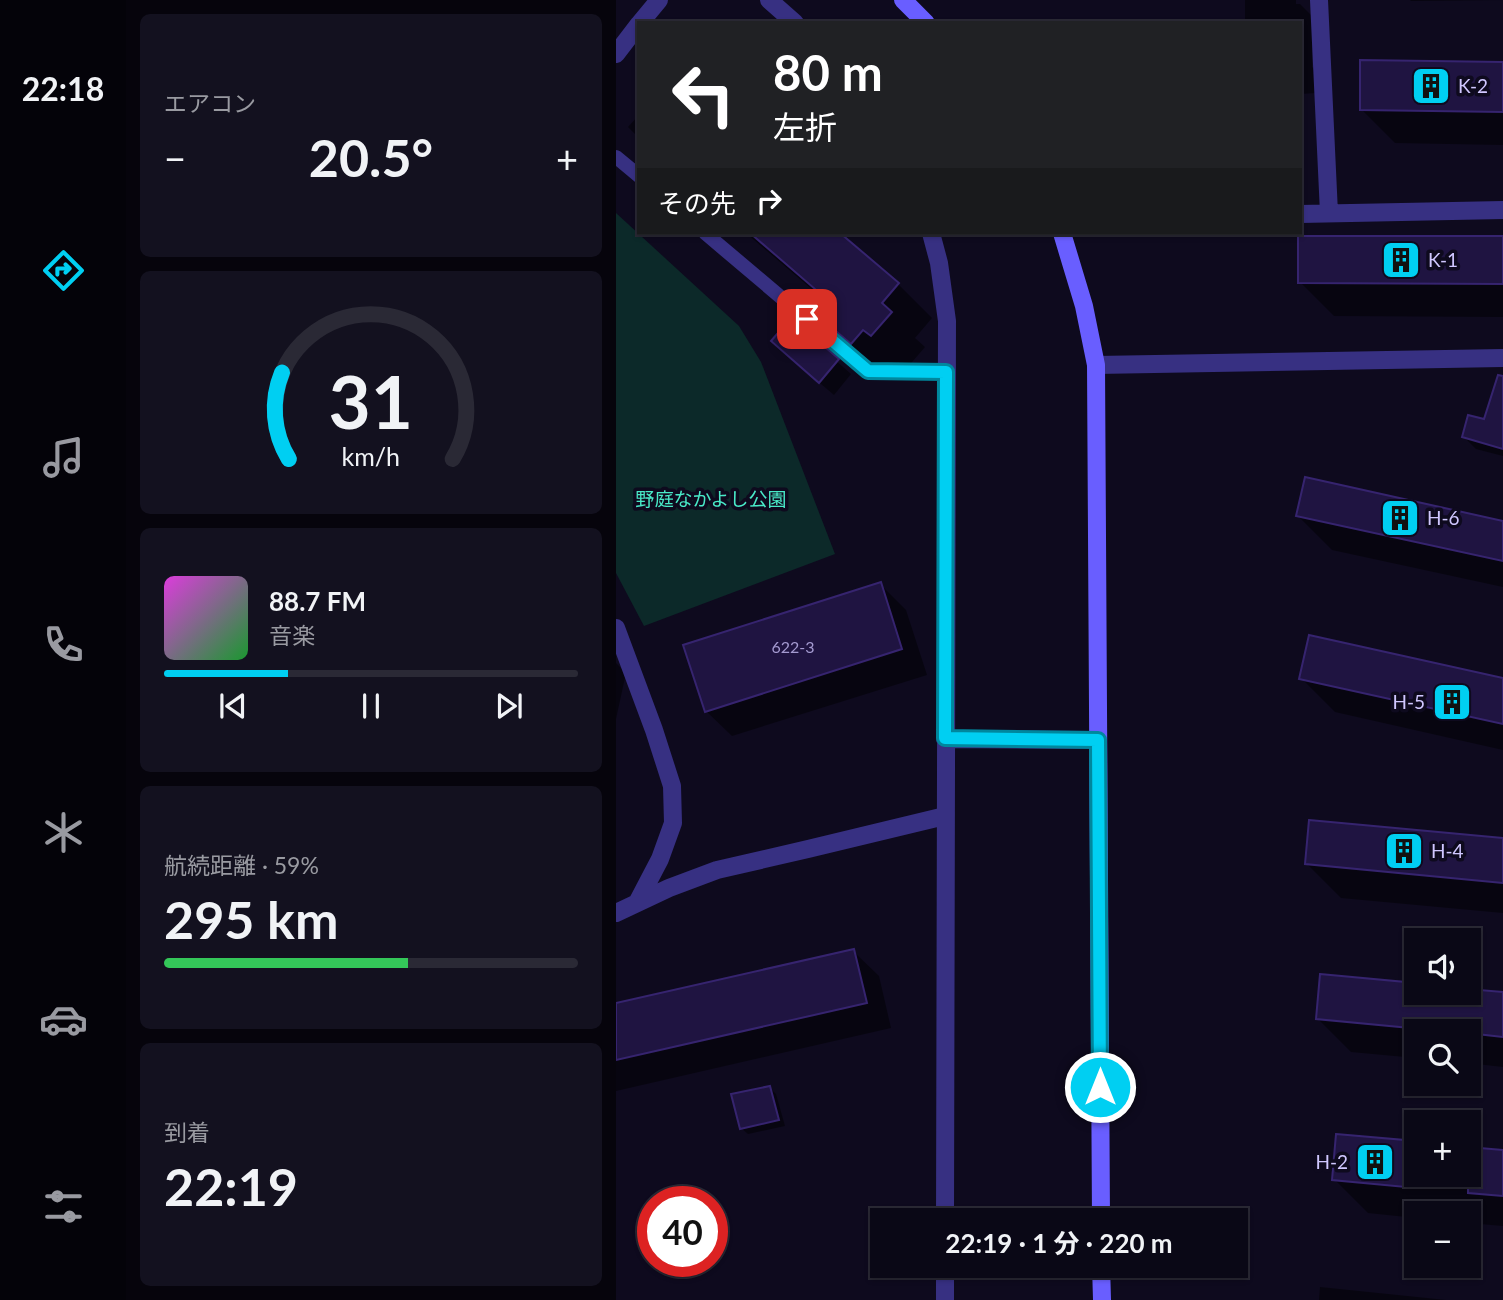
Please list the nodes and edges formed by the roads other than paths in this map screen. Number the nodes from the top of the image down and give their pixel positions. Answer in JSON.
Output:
{"nodes":[{"id":1,"x":659,"y":0,"type":"edge"},
{"id":2,"x":769,"y":0,"type":"edge"},
{"id":3,"x":903,"y":0,"type":"edge"},
{"id":4,"x":1319,"y":0,"type":"edge"},
{"id":5,"x":641,"y":21,"type":"edge"},
{"id":6,"x":793,"y":21,"type":"edge"},
{"id":7,"x":924,"y":21,"type":"edge"},
{"id":8,"x":637,"y":26,"type":"edge"},
{"id":9,"x":616,"y":54,"type":"edge"},
{"id":10,"x":616,"y":157,"type":"edge"},
{"id":11,"x":637,"y":174,"type":"edge"},
{"id":12,"x":1503,"y":210,"type":"edge"},
{"id":13,"x":1329,"y":213,"type":"junction"},
{"id":14,"x":1302,"y":214,"type":"edge"},
{"id":15,"x":707,"y":235,"type":"edge"},
{"id":16,"x":931,"y":235,"type":"edge"},
{"id":17,"x":1063,"y":235,"type":"edge"},
{"id":18,"x":1503,"y":358,"type":"edge"},
{"id":19,"x":1096,"y":365,"type":"junction"},
{"id":20,"x":946,"y":372,"type":"junction"},
{"id":21,"x":616,"y":628,"type":"edge"},
{"id":22,"x":945,"y":738,"type":"junction"},
{"id":23,"x":1098,"y":740,"type":"junction"},
{"id":24,"x":945,"y":816,"type":"junction"},
{"id":25,"x":637,"y":903,"type":"junction"},
{"id":26,"x":616,"y":914,"type":"edge"},
{"id":27,"x":944,"y":1208,"type":"edge"},
{"id":28,"x":1101,"y":1208,"type":"edge"},
{"id":29,"x":945,"y":1278,"type":"edge"},
{"id":30,"x":1101,"y":1278,"type":"edge"},
{"id":31,"x":945,"y":1300,"type":"edge"},
{"id":32,"x":1102,"y":1300,"type":"edge"}],
"edges":[{"from":1,"to":5,"type":"street"},
{"from":2,"to":6,"type":"street"},
{"from":3,"to":7,"type":"street"},
{"from":4,"to":13,"type":"street"},
{"from":8,"to":9,"type":"street"},
{"from":10,"to":11,"type":"lane"},
{"from":12,"to":13,"type":"street"},
{"from":13,"to":14,"type":"street"},
{"from":15,"to":20,"type":"lane"},
{"from":16,"to":20,"type":"street"},
{"from":17,"to":19,"type":"street"},
{"from":18,"to":19,"type":"street"},
{"from":19,"to":23,"type":"street"},
{"from":20,"to":22,"type":"street"},
{"from":21,"to":25,"type":"street"},
{"from":22,"to":23,"type":"street"},
{"from":22,"to":24,"type":"street"},
{"from":23,"to":28,"type":"street"},
{"from":24,"to":25,"type":"street"},
{"from":24,"to":27,"type":"street"},
{"from":25,"to":26,"type":"street"},
{"from":29,"to":31,"type":"street"},
{"from":30,"to":32,"type":"street"}]}
